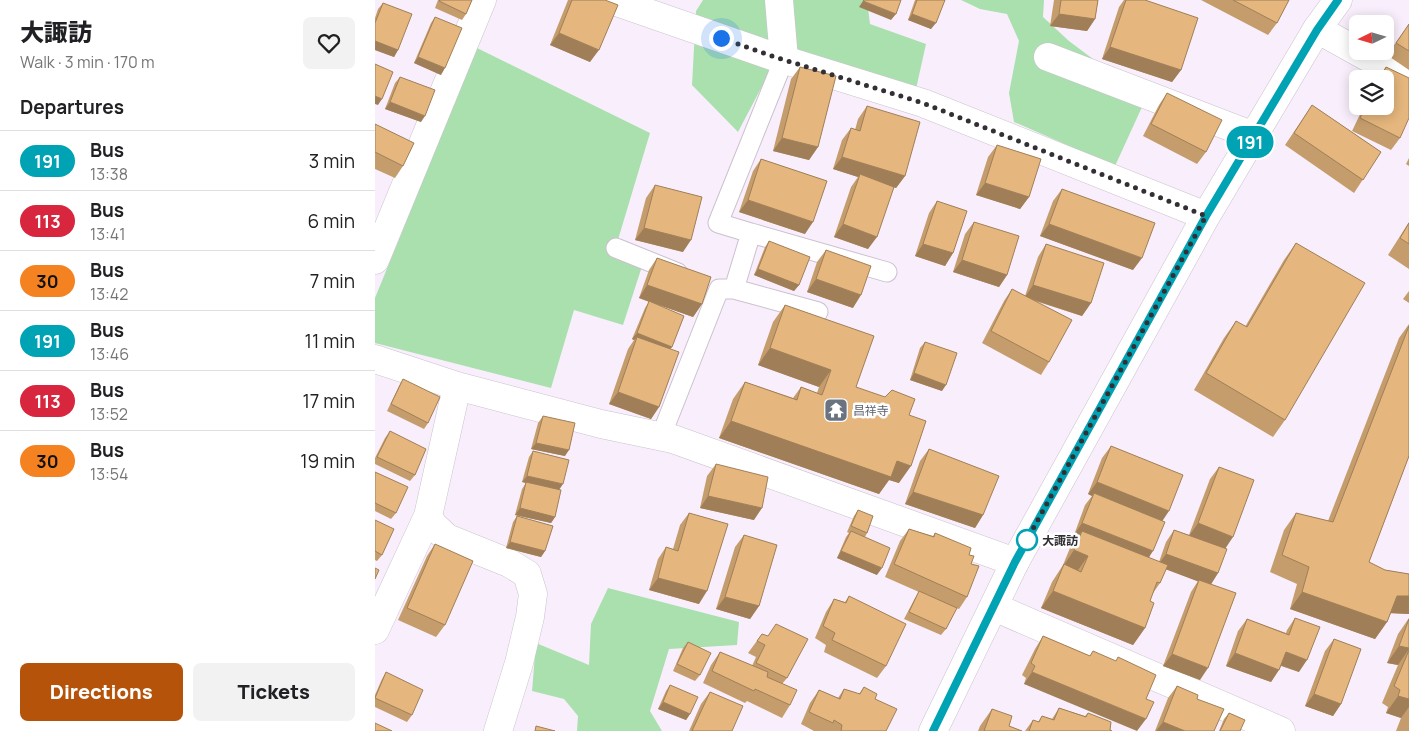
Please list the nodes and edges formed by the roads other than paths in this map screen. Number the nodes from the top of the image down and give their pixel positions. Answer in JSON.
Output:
{"nodes":[{"id":1,"x":482,"y":0,"type":"edge"},
{"id":2,"x":611,"y":0,"type":"edge"},
{"id":3,"x":779,"y":0,"type":"edge"},
{"id":4,"x":1338,"y":0,"type":"edge"},
{"id":5,"x":1317,"y":30,"type":"junction"},
{"id":6,"x":1048,"y":57,"type":"dead end"},
{"id":7,"x":784,"y":59,"type":"junction"},
{"id":8,"x":1409,"y":80,"type":"edge"},
{"id":9,"x":1253,"y":136,"type":"junction"},
{"id":10,"x":1206,"y":216,"type":"junction"},
{"id":11,"x":751,"y":233,"type":"junction"},
{"id":12,"x":616,"y":248,"type":"dead end"},
{"id":13,"x":375,"y":260,"type":"edge"},
{"id":14,"x":887,"y":272,"type":"dead end"},
{"id":15,"x":712,"y":285,"type":"junction"},
{"id":16,"x":818,"y":312,"type":"dead end"},
{"id":17,"x":375,"y":359,"type":"edge"},
{"id":18,"x":457,"y":386,"type":"junction"},
{"id":19,"x":661,"y":436,"type":"junction"},
{"id":20,"x":428,"y":516,"type":"junction"},
{"id":21,"x":1015,"y":562,"type":"junction"},
{"id":22,"x":994,"y":607,"type":"junction"},
{"id":23,"x":375,"y":630,"type":"edge"},
{"id":24,"x":498,"y":731,"type":"edge"},
{"id":25,"x":933,"y":731,"type":"edge"},
{"id":26,"x":1281,"y":731,"type":"edge"}],
"edges":[{"from":1,"to":13,"type":"street"},
{"from":2,"to":7,"type":"street"},
{"from":3,"to":7,"type":"street"},
{"from":4,"to":5,"type":"street"},
{"from":5,"to":8,"type":"street"},
{"from":5,"to":9,"type":"street"},
{"from":6,"to":9,"type":"street"},
{"from":7,"to":10,"type":"street"},
{"from":7,"to":11,"type":"lane"},
{"from":9,"to":10,"type":"street"},
{"from":10,"to":21,"type":"street"},
{"from":11,"to":14,"type":"lane"},
{"from":11,"to":15,"type":"lane"},
{"from":12,"to":15,"type":"lane"},
{"from":15,"to":16,"type":"lane"},
{"from":15,"to":19,"type":"lane"},
{"from":17,"to":18,"type":"street"},
{"from":18,"to":19,"type":"street"},
{"from":18,"to":20,"type":"street"},
{"from":19,"to":21,"type":"street"},
{"from":20,"to":23,"type":"street"},
{"from":20,"to":24,"type":"street"},
{"from":21,"to":22,"type":"street"},
{"from":22,"to":25,"type":"street"},
{"from":22,"to":26,"type":"street"}]}
